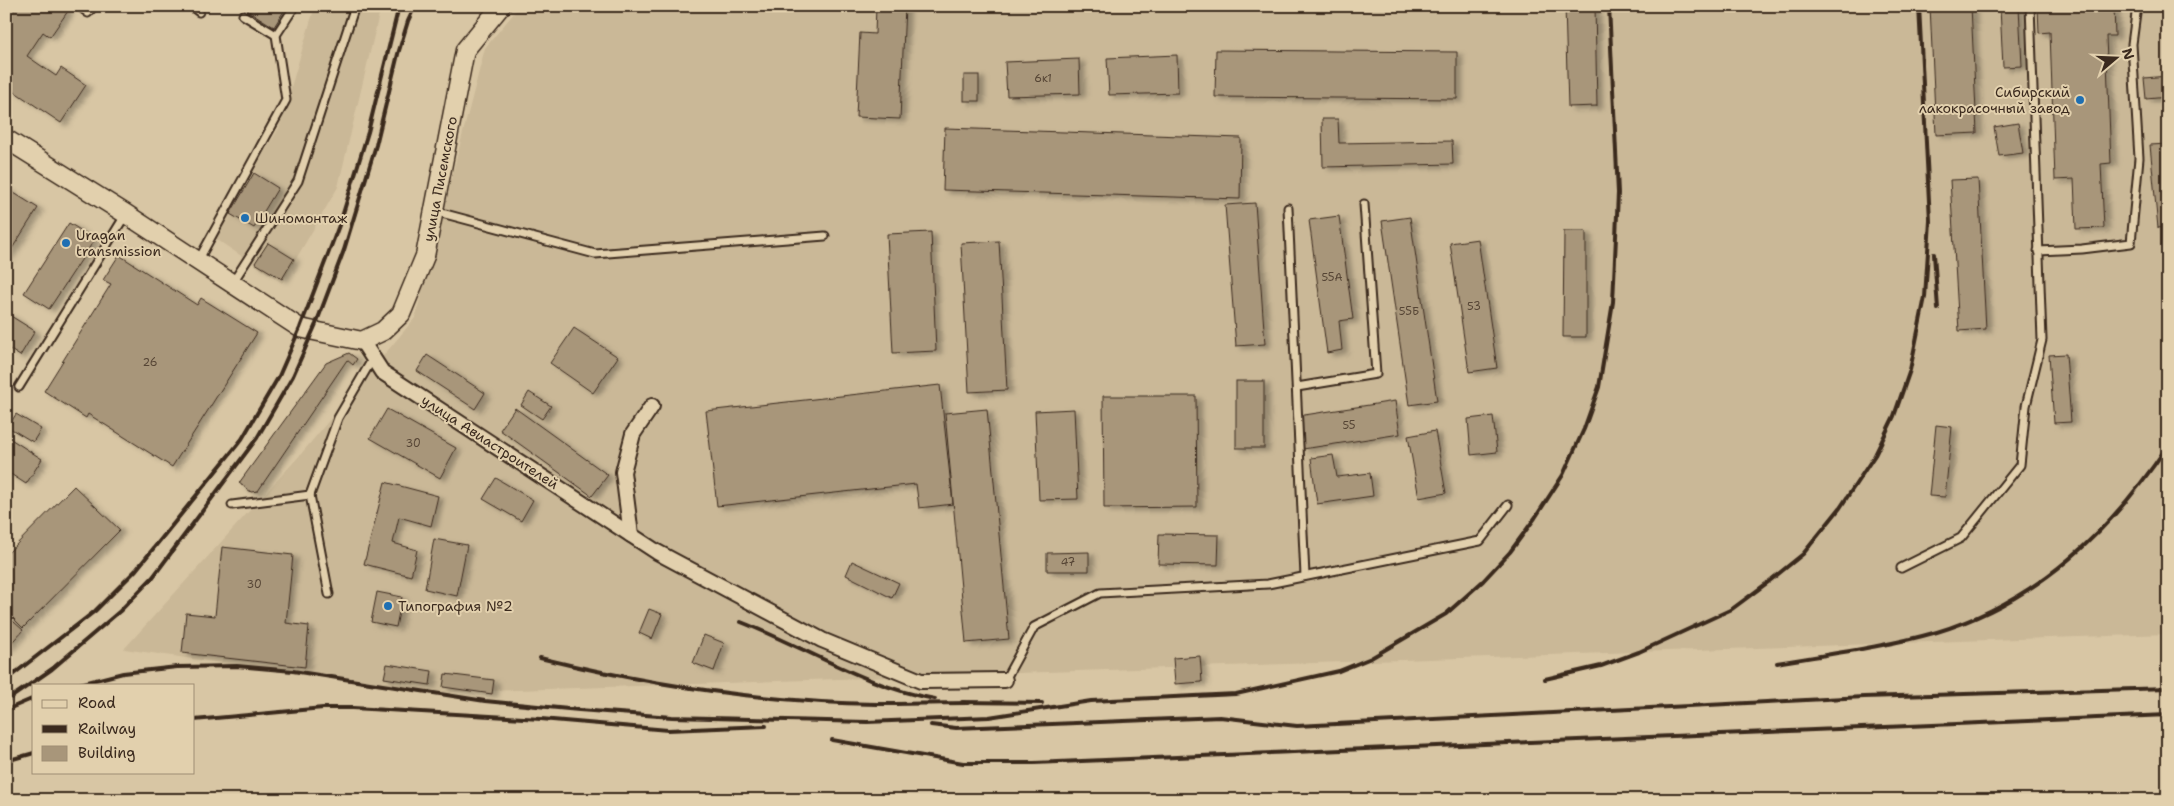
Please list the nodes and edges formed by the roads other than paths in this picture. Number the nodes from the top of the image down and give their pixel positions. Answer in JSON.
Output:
{"nodes":[{"id":1,"x":79,"y":6,"type":"edge"},
{"id":2,"x":94,"y":6,"type":"edge"},
{"id":3,"x":191,"y":6,"type":"edge"},
{"id":4,"x":295,"y":6,"type":"edge"},
{"id":5,"x":355,"y":6,"type":"edge"},
{"id":6,"x":501,"y":6,"type":"edge"},
{"id":7,"x":2030,"y":6,"type":"edge"},
{"id":8,"x":2137,"y":6,"type":"edge"},
{"id":9,"x":199,"y":12,"type":"dead end"},
{"id":10,"x":243,"y":15,"type":"dead end"},
{"id":11,"x":276,"y":35,"type":"junction"},
{"id":12,"x":6,"y":139,"type":"edge"},
{"id":13,"x":1364,"y":204,"type":"dead end"},
{"id":14,"x":1288,"y":208,"type":"dead end"},
{"id":15,"x":434,"y":211,"type":"junction"},
{"id":16,"x":126,"y":214,"type":"junction"},
{"id":17,"x":825,"y":236,"type":"dead end"},
{"id":18,"x":2038,"y":251,"type":"junction"},
{"id":19,"x":198,"y":260,"type":"junction"},
{"id":20,"x":231,"y":285,"type":"junction"},
{"id":21,"x":362,"y":341,"type":"junction"},
{"id":22,"x":373,"y":358,"type":"junction"},
{"id":23,"x":20,"y":387,"type":"dead end"},
{"id":24,"x":1297,"y":387,"type":"junction"},
{"id":25,"x":652,"y":406,"type":"dead end"},
{"id":26,"x":310,"y":494,"type":"junction"},
{"id":27,"x":232,"y":505,"type":"dead end"},
{"id":28,"x":1508,"y":505,"type":"dead end"},
{"id":29,"x":631,"y":535,"type":"junction"},
{"id":30,"x":1901,"y":568,"type":"dead end"},
{"id":31,"x":1305,"y":576,"type":"junction"},
{"id":32,"x":329,"y":594,"type":"dead end"},
{"id":33,"x":1005,"y":680,"type":"joint"}],
"edges":[{"from":1,"to":2,"type":"lane"},
{"from":3,"to":9,"type":"lane"},
{"from":4,"to":11,"type":"lane"},
{"from":5,"to":20,"type":"lane"},
{"from":6,"to":15,"type":"street","name":"улица Писемского"},
{"from":7,"to":18,"type":"lane"},
{"from":8,"to":18,"type":"lane"},
{"from":10,"to":11,"type":"lane"},
{"from":11,"to":19,"type":"lane"},
{"from":12,"to":16,"type":"street"},
{"from":13,"to":24,"type":"lane"},
{"from":14,"to":24,"type":"lane"},
{"from":15,"to":17,"type":"lane"},
{"from":15,"to":21,"type":"street","name":"улица Писемского"},
{"from":16,"to":19,"type":"street"},
{"from":16,"to":23,"type":"lane"},
{"from":18,"to":30,"type":"lane"},
{"from":19,"to":20,"type":"street"},
{"from":20,"to":21,"type":"street"},
{"from":21,"to":22,"type":"street","name":"улица Авиастроителей"},
{"from":22,"to":26,"type":"lane"},
{"from":22,"to":29,"type":"street","name":"улица Авиастроителей"},
{"from":24,"to":31,"type":"lane"},
{"from":25,"to":29,"type":"street"},
{"from":26,"to":27,"type":"lane"},
{"from":26,"to":32,"type":"lane"},
{"from":28,"to":31,"type":"lane"},
{"from":29,"to":33,"type":"street","name":"улица Авиастроителей"},
{"from":31,"to":33,"type":"lane"}]}
